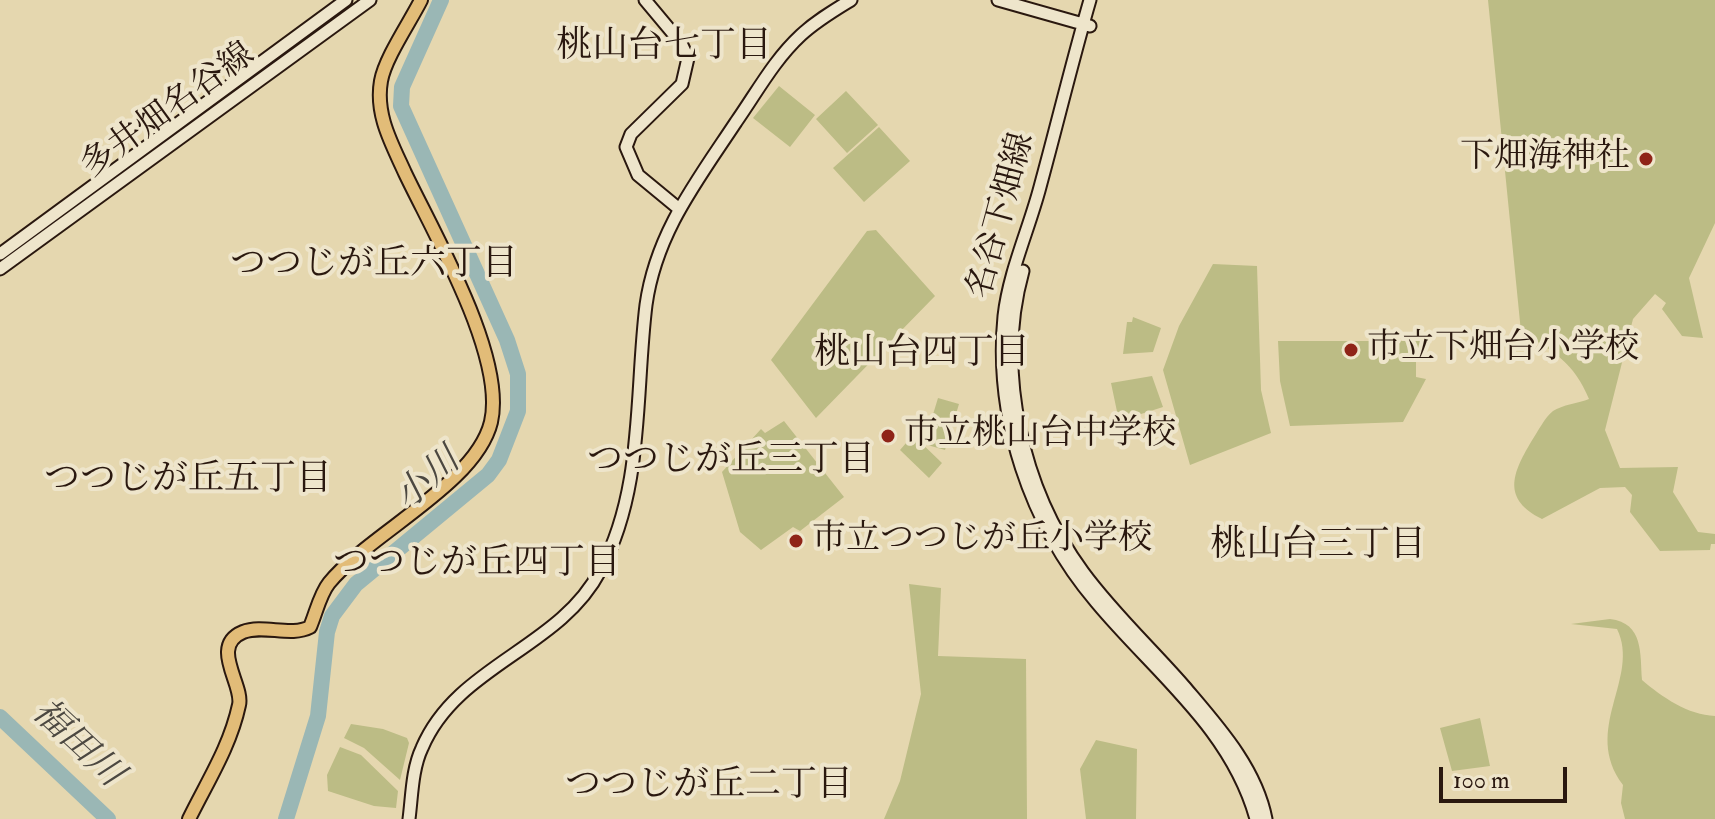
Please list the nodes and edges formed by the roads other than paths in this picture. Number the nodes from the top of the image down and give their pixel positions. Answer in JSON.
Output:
{"nodes":[{"id":1,"x":346,"y":0,"type":"edge"},
{"id":2,"x":370,"y":0,"type":"edge"},
{"id":3,"x":421,"y":0,"type":"edge"},
{"id":4,"x":645,"y":0,"type":"edge"},
{"id":5,"x":851,"y":0,"type":"edge"},
{"id":6,"x":998,"y":0,"type":"edge"},
{"id":7,"x":1090,"y":0,"type":"edge"},
{"id":8,"x":1098,"y":0,"type":"edge"},
{"id":9,"x":1086,"y":26,"type":"junction"},
{"id":10,"x":678,"y":208,"type":"junction"},
{"id":11,"x":50,"y":233,"type":"junction"},
{"id":12,"x":0,"y":254,"type":"edge"},
{"id":13,"x":0,"y":269,"type":"edge"},
{"id":14,"x":0,"y":275,"type":"edge"},
{"id":15,"x":189,"y":819,"type":"edge"},
{"id":16,"x":409,"y":819,"type":"edge"},
{"id":17,"x":1256,"y":819,"type":"edge"},
{"id":18,"x":1266,"y":819,"type":"edge"}],
"edges":[{"from":1,"to":12,"type":"street","name":"多井畑名谷線"},
{"from":2,"to":11,"type":"street","name":"多井畑名谷線"},
{"from":3,"to":15,"type":"main road"},
{"from":4,"to":10,"type":"street"},
{"from":5,"to":10,"type":"street"},
{"from":6,"to":9,"type":"street"},
{"from":7,"to":9,"type":"street"},
{"from":8,"to":9,"type":"street"},
{"from":9,"to":17,"type":"street","name":"名谷下畑線"},
{"from":9,"to":18,"type":"street","name":"名谷下畑線"},
{"from":10,"to":16,"type":"street"},
{"from":11,"to":13,"type":"street","name":"多井畑名谷線"},
{"from":11,"to":14,"type":"street"}]}
